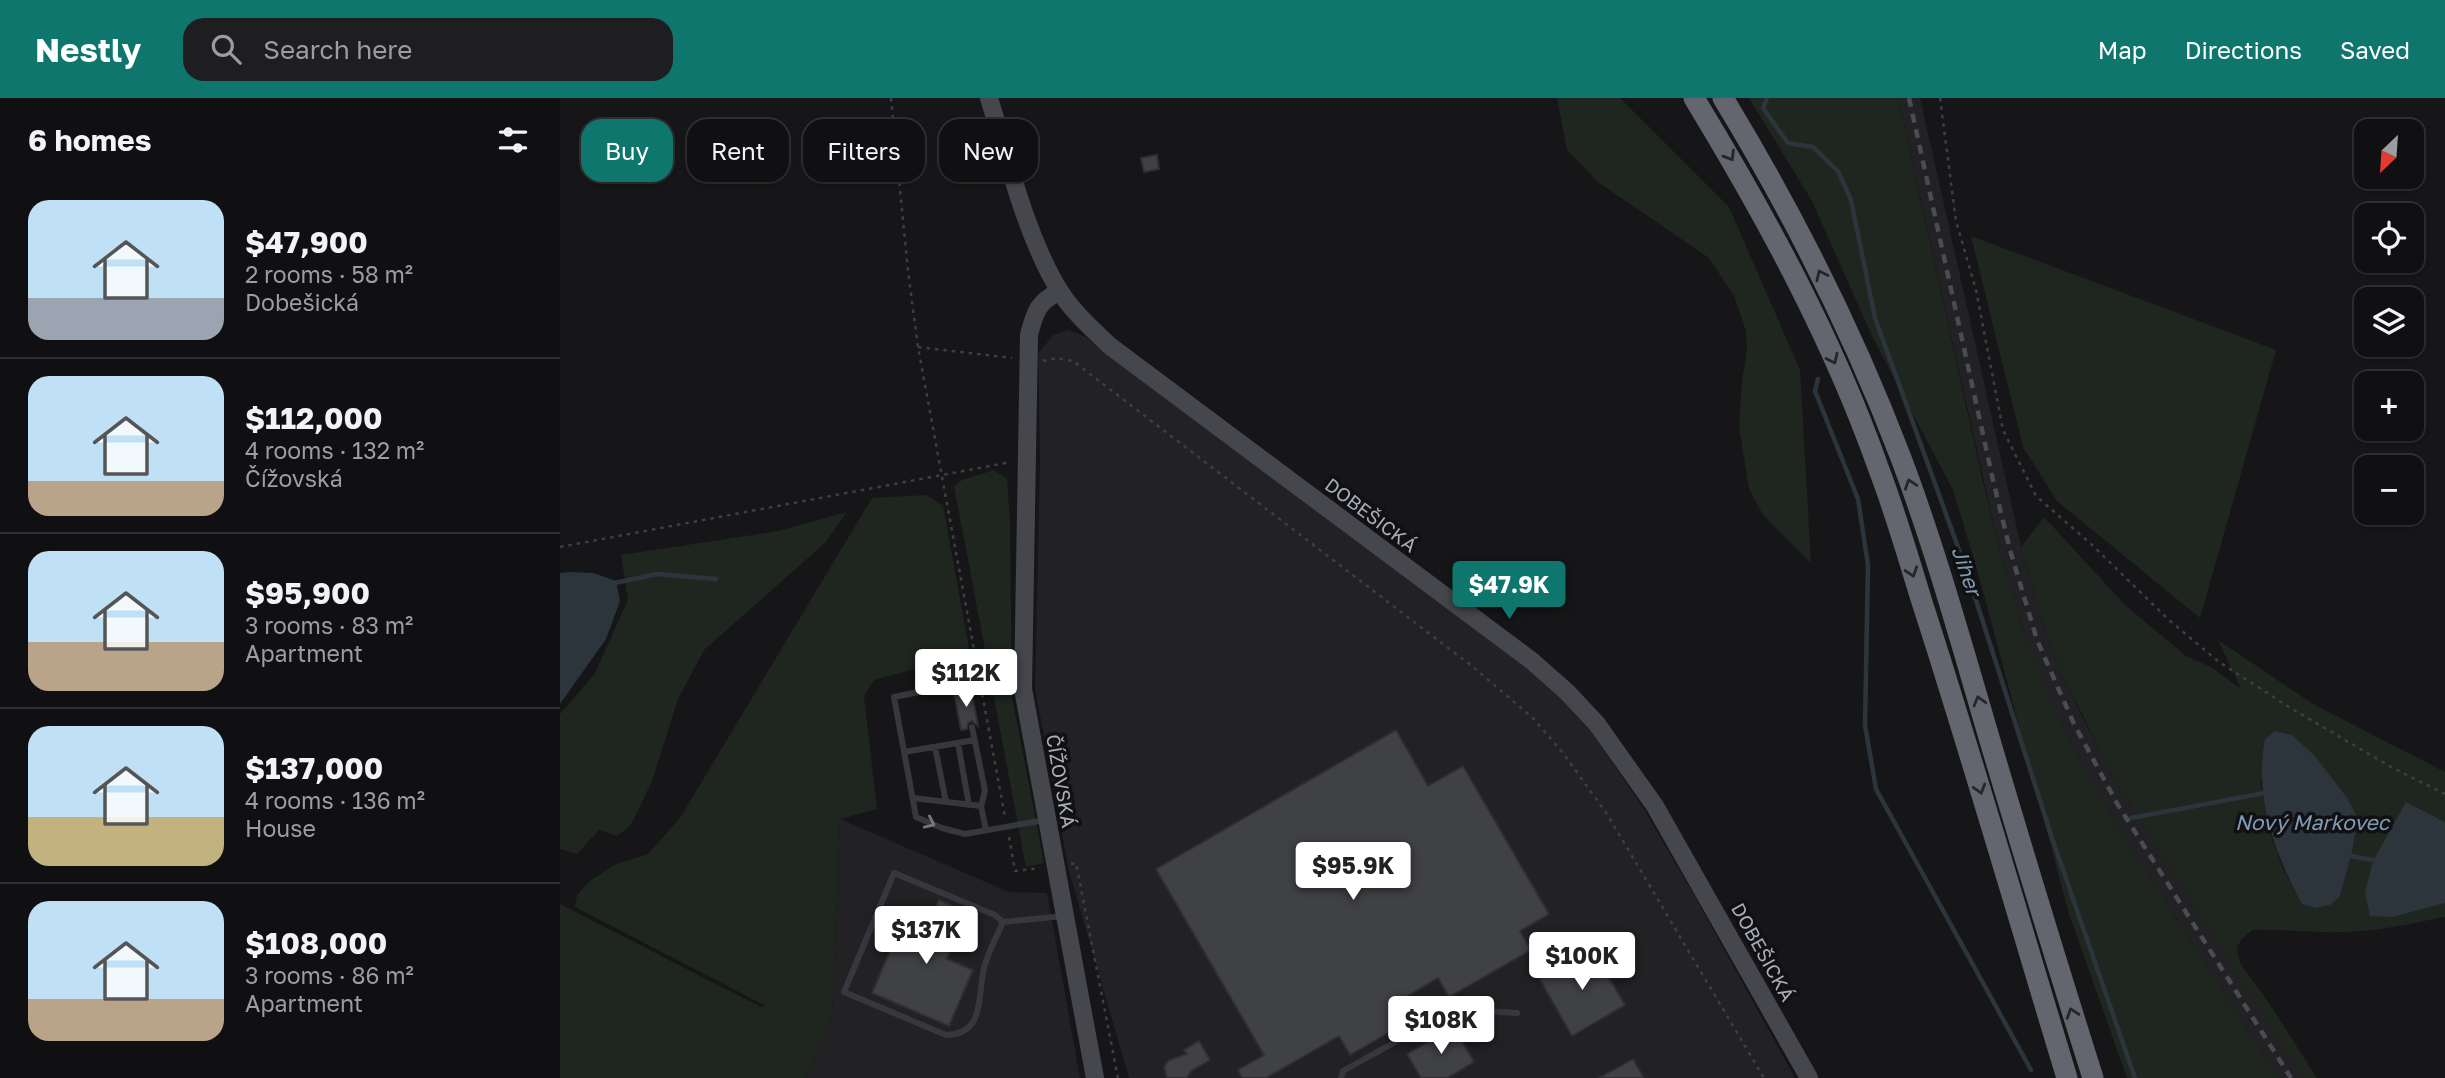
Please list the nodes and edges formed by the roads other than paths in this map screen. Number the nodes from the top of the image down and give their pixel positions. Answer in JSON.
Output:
{"nodes":[{"id":1,"x":989,"y":98,"type":"edge"},
{"id":2,"x":1695,"y":98,"type":"edge"},
{"id":3,"x":1724,"y":98,"type":"edge"},
{"id":4,"x":1060,"y":291,"type":"junction"},
{"id":5,"x":965,"y":690,"type":"dead end"},
{"id":6,"x":972,"y":727,"type":"dead end"},
{"id":7,"x":975,"y":740,"type":"junction"},
{"id":8,"x":958,"y":743,"type":"junction"},
{"id":9,"x":935,"y":747,"type":"junction"},
{"id":10,"x":904,"y":752,"type":"junction"},
{"id":11,"x":913,"y":798,"type":"junction"},
{"id":12,"x":946,"y":802,"type":"junction"},
{"id":13,"x":969,"y":804,"type":"junction"},
{"id":14,"x":981,"y":806,"type":"junction"},
{"id":15,"x":1047,"y":819,"type":"junction"},
{"id":16,"x":986,"y":830,"type":"junction"},
{"id":17,"x":1065,"y":916,"type":"junction"},
{"id":18,"x":1003,"y":922,"type":"junction"},
{"id":19,"x":1517,"y":1013,"type":"dead end"},
{"id":20,"x":1095,"y":1078,"type":"edge"},
{"id":21,"x":1341,"y":1078,"type":"edge"},
{"id":22,"x":1809,"y":1078,"type":"edge"},
{"id":23,"x":2067,"y":1078,"type":"edge"},
{"id":24,"x":2093,"y":1078,"type":"edge"}],
"edges":[{"from":1,"to":4,"type":"street","name":"DOBEŠICKÁ"},
{"from":2,"to":23,"type":"highway","one_way":true},
{"from":24,"to":3,"type":"highway","one_way":true},
{"from":4,"to":15,"type":"street","name":"ČÍŽOVSKÁ"},
{"from":4,"to":22,"type":"street","name":"DOBEŠICKÁ"},
{"from":5,"to":10,"type":"lane"},
{"from":6,"to":7,"type":"lane"},
{"from":7,"to":8,"type":"lane"},
{"from":7,"to":14,"type":"lane"},
{"from":8,"to":9,"type":"lane"},
{"from":8,"to":13,"type":"lane"},
{"from":9,"to":10,"type":"lane"},
{"from":9,"to":12,"type":"lane"},
{"from":10,"to":11,"type":"lane"},
{"from":11,"to":12,"type":"lane"},
{"from":11,"to":16,"type":"lane","one_way":true},
{"from":12,"to":13,"type":"lane"},
{"from":13,"to":14,"type":"lane"},
{"from":14,"to":16,"type":"lane"},
{"from":15,"to":16,"type":"lane"},
{"from":15,"to":17,"type":"street","name":"ČÍŽOVSKÁ"},
{"from":17,"to":18,"type":"lane"},
{"from":17,"to":20,"type":"street","name":"ČÍŽOVSKÁ"},
{"from":18,"to":18,"type":"lane"},
{"from":19,"to":21,"type":"lane"}]}
